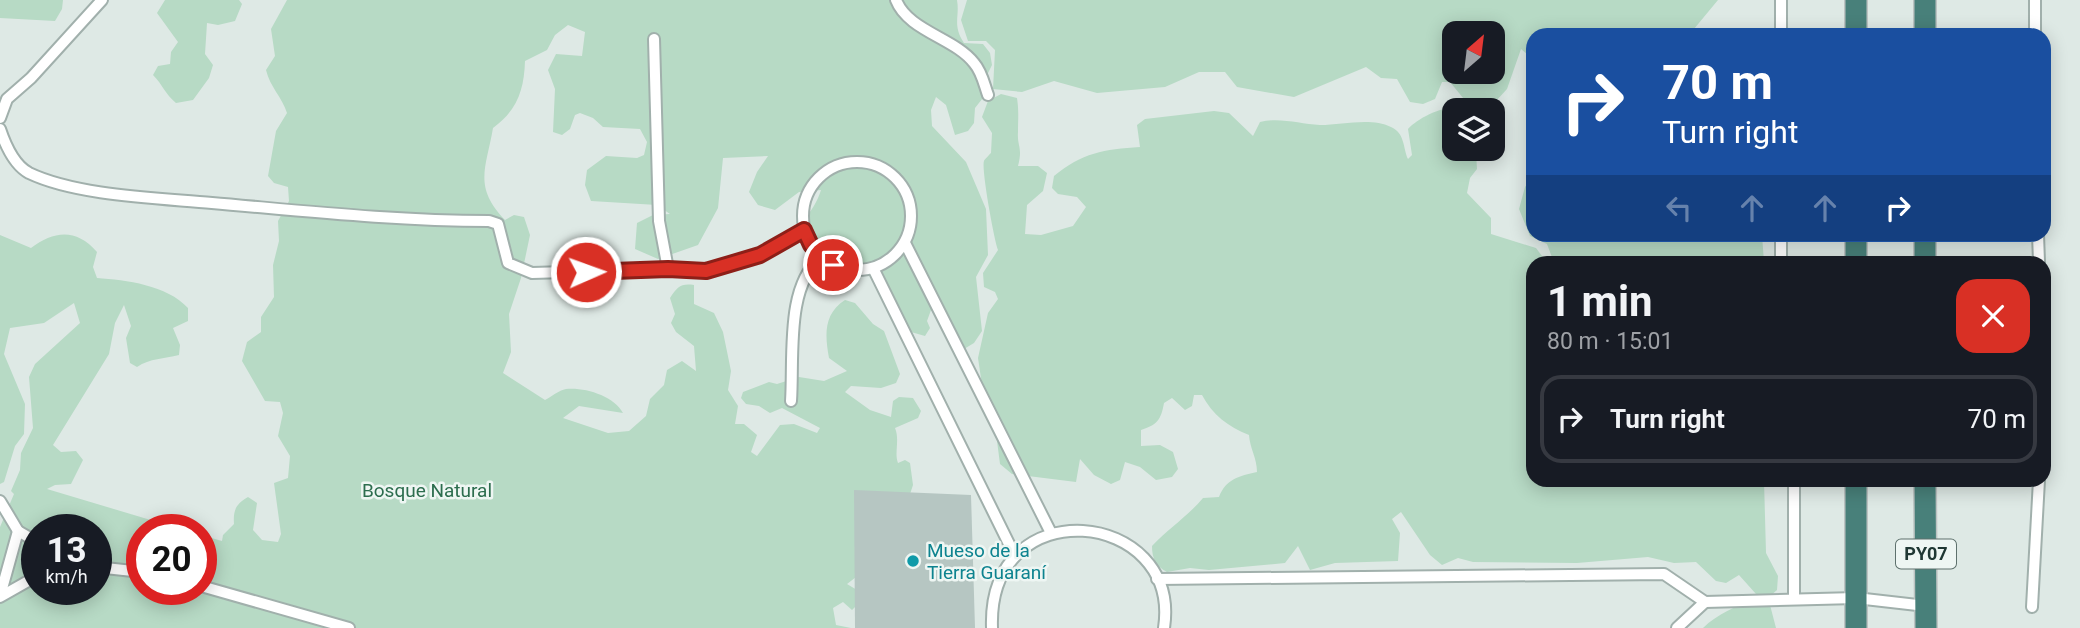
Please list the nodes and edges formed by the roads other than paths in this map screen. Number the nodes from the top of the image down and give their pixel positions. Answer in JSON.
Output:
{"nodes":[{"id":1,"x":102,"y":0,"type":"edge"},
{"id":2,"x":896,"y":0,"type":"edge"},
{"id":3,"x":1781,"y":0,"type":"edge"},
{"id":4,"x":1856,"y":0,"type":"edge"},
{"id":5,"x":1924,"y":0,"type":"edge"},
{"id":6,"x":2035,"y":0,"type":"edge"},
{"id":7,"x":1781,"y":28,"type":"edge"},
{"id":8,"x":1856,"y":28,"type":"edge"},
{"id":9,"x":1925,"y":28,"type":"edge"},
{"id":10,"x":2035,"y":28,"type":"edge"},
{"id":11,"x":654,"y":39,"type":"dead end"},
{"id":12,"x":988,"y":94,"type":"dead end"},
{"id":13,"x":0,"y":118,"type":"edge"},
{"id":14,"x":0,"y":129,"type":"edge"},
{"id":15,"x":804,"y":230,"type":"junction"},
{"id":16,"x":905,"y":243,"type":"junction"},
{"id":17,"x":822,"y":257,"type":"junction"},
{"id":18,"x":873,"y":268,"type":"junction"},
{"id":19,"x":668,"y":269,"type":"junction"},
{"id":20,"x":791,"y":401,"type":"dead end"},
{"id":21,"x":1794,"y":487,"type":"edge"},
{"id":22,"x":1856,"y":487,"type":"edge"},
{"id":23,"x":1926,"y":487,"type":"edge"},
{"id":24,"x":2039,"y":487,"type":"edge"},
{"id":25,"x":0,"y":501,"type":"edge"},
{"id":26,"x":18,"y":531,"type":"junction"},
{"id":27,"x":21,"y":533,"type":"edge"},
{"id":28,"x":1051,"y":533,"type":"junction"},
{"id":29,"x":1014,"y":556,"type":"junction"},
{"id":30,"x":1157,"y":579,"type":"junction"},
{"id":31,"x":21,"y":585,"type":"edge"},
{"id":32,"x":217,"y":591,"type":"edge"},
{"id":33,"x":0,"y":596,"type":"edge"},
{"id":34,"x":1794,"y":598,"type":"junction"},
{"id":35,"x":1856,"y":598,"type":"junction"},
{"id":36,"x":1705,"y":602,"type":"junction"},
{"id":37,"x":1926,"y":606,"type":"junction"},
{"id":38,"x":2032,"y":607,"type":"dead end"},
{"id":39,"x":349,"y":628,"type":"edge"},
{"id":40,"x":992,"y":628,"type":"edge"},
{"id":41,"x":1164,"y":628,"type":"edge"},
{"id":42,"x":1677,"y":628,"type":"edge"},
{"id":43,"x":1856,"y":628,"type":"edge"},
{"id":44,"x":1926,"y":628,"type":"edge"}],
"edges":[{"from":1,"to":13,"type":"lane"},
{"from":2,"to":12,"type":"lane"},
{"from":3,"to":7,"type":"lane"},
{"from":4,"to":8,"type":"highway"},
{"from":5,"to":9,"type":"highway"},
{"from":6,"to":10,"type":"lane"},
{"from":11,"to":19,"type":"lane"},
{"from":14,"to":19,"type":"lane"},
{"from":15,"to":16,"type":"lane"},
{"from":15,"to":17,"type":"lane"},
{"from":15,"to":19,"type":"lane"},
{"from":16,"to":18,"type":"lane"},
{"from":16,"to":28,"type":"lane"},
{"from":17,"to":18,"type":"lane"},
{"from":17,"to":20,"type":"lane"},
{"from":18,"to":29,"type":"lane"},
{"from":21,"to":34,"type":"lane"},
{"from":22,"to":35,"type":"highway"},
{"from":23,"to":37,"type":"highway","number":"PY07"},
{"from":24,"to":38,"type":"lane"},
{"from":25,"to":26,"type":"lane"},
{"from":26,"to":27,"type":"lane"},
{"from":26,"to":33,"type":"lane"},
{"from":28,"to":29,"type":"lane"},
{"from":28,"to":30,"type":"lane"},
{"from":29,"to":40,"type":"lane"},
{"from":30,"to":36,"type":"lane"},
{"from":30,"to":41,"type":"lane"},
{"from":31,"to":33,"type":"lane"},
{"from":32,"to":39,"type":"lane"},
{"from":34,"to":35,"type":"lane"},
{"from":34,"to":36,"type":"lane"},
{"from":35,"to":37,"type":"lane"},
{"from":35,"to":43,"type":"highway"},
{"from":36,"to":42,"type":"lane"},
{"from":37,"to":44,"type":"highway","number":"PY07"}]}
